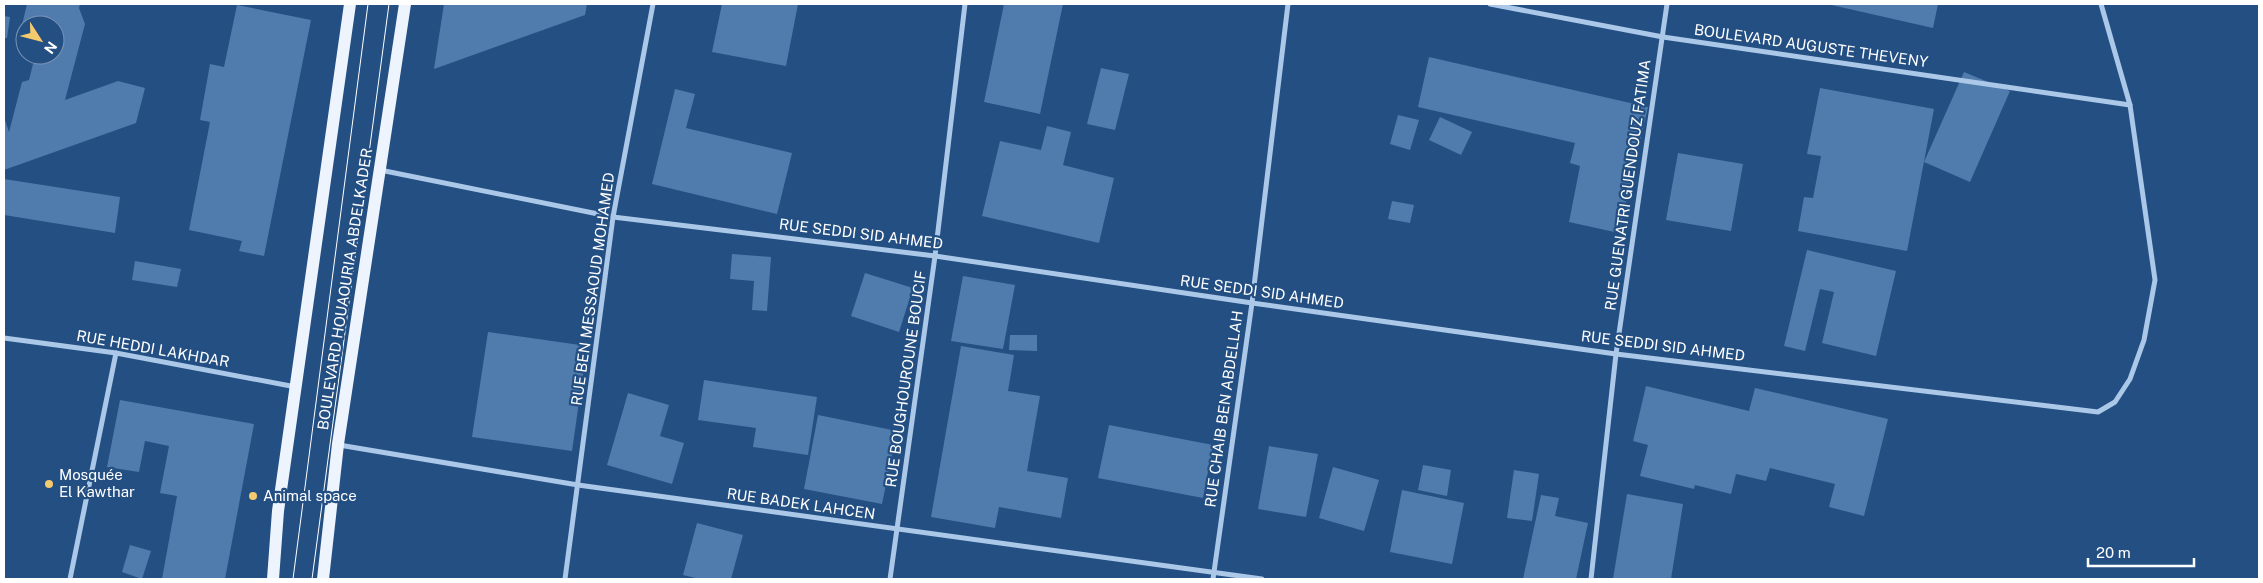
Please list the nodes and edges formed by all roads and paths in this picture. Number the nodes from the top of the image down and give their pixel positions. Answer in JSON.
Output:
{"nodes":[{"id":1,"x":350,"y":4,"type":"edge"},
{"id":2,"x":405,"y":4,"type":"edge"},
{"id":3,"x":653,"y":4,"type":"edge"},
{"id":4,"x":964,"y":4,"type":"edge"},
{"id":5,"x":1288,"y":4,"type":"edge"},
{"id":6,"x":1490,"y":4,"type":"edge"},
{"id":7,"x":1667,"y":4,"type":"edge"},
{"id":8,"x":2101,"y":4,"type":"edge"},
{"id":9,"x":1663,"y":37,"type":"junction"},
{"id":10,"x":2130,"y":105,"type":"junction"},
{"id":11,"x":380,"y":170,"type":"junction"},
{"id":12,"x":613,"y":217,"type":"junction"},
{"id":13,"x":936,"y":256,"type":"junction"},
{"id":14,"x":1252,"y":303,"type":"junction"},
{"id":15,"x":4,"y":338,"type":"edge"},
{"id":16,"x":116,"y":353,"type":"junction"},
{"id":17,"x":1616,"y":354,"type":"junction"},
{"id":18,"x":296,"y":387,"type":"junction"},
{"id":19,"x":338,"y":444,"type":"junction"},
{"id":20,"x":578,"y":486,"type":"junction"},
{"id":21,"x":898,"y":530,"type":"junction"},
{"id":22,"x":1214,"y":572,"type":"junction"},
{"id":23,"x":70,"y":579,"type":"edge"},
{"id":24,"x":273,"y":579,"type":"edge"},
{"id":25,"x":323,"y":579,"type":"edge"},
{"id":26,"x":564,"y":579,"type":"edge"},
{"id":27,"x":890,"y":579,"type":"edge"},
{"id":28,"x":1213,"y":579,"type":"edge"},
{"id":29,"x":1262,"y":579,"type":"edge"},
{"id":30,"x":1591,"y":579,"type":"edge"}],
"edges":[{"from":1,"to":18,"type":"main road"},
{"from":2,"to":11,"type":"main road","name":"BOULEVARD HOUAOURIA ABDELKADER"},
{"from":3,"to":12,"type":"street","name":"RUE BEN MESSAOUD MOHAMED"},
{"from":4,"to":13,"type":"street","name":"RUE BOUGHOUROUNE BOUCIF"},
{"from":5,"to":14,"type":"street","name":"RUE CHAIB BEN ABDELLAH"},
{"from":6,"to":9,"type":"street","name":"BOULEVARD AUGUSTE THEVENY"},
{"from":7,"to":9,"type":"street","name":"RUE GUENATRI GUENDOUZ FATIMA"},
{"from":8,"to":10,"type":"street","name":"RUE SEDDI SID AHMED"},
{"from":9,"to":10,"type":"street","name":"BOULEVARD AUGUSTE THEVENY"},
{"from":9,"to":17,"type":"street","name":"RUE GUENATRI GUENDOUZ FATIMA"},
{"from":10,"to":17,"type":"street","name":"RUE SEDDI SID AHMED"},
{"from":11,"to":12,"type":"street","name":"RUE SEDDI SID AHMED"},
{"from":11,"to":19,"type":"main road","name":"BOULEVARD HOUAOURIA ABDELKADER"},
{"from":12,"to":13,"type":"street","name":"RUE SEDDI SID AHMED"},
{"from":12,"to":20,"type":"street","name":"RUE BEN MESSAOUD MOHAMED"},
{"from":13,"to":14,"type":"street","name":"RUE SEDDI SID AHMED"},
{"from":13,"to":21,"type":"street","name":"RUE BOUGHOUROUNE BOUCIF"},
{"from":14,"to":17,"type":"street","name":"RUE SEDDI SID AHMED"},
{"from":14,"to":22,"type":"street","name":"RUE CHAIB BEN ABDELLAH"},
{"from":15,"to":16,"type":"street","name":"RUE HEDDI LAKHDAR"},
{"from":16,"to":18,"type":"street","name":"RUE HEDDI LAKHDAR"},
{"from":16,"to":23,"type":"street"},
{"from":17,"to":30,"type":"street","name":"RUE GUENATRI GUENDOUZ FATIMA"},
{"from":18,"to":24,"type":"main road"},
{"from":19,"to":20,"type":"street","name":"RUE BADEK LAHCEN"},
{"from":19,"to":25,"type":"main road","name":"BOULEVARD HOUAOURIA ABDELKADER"},
{"from":20,"to":21,"type":"street","name":"RUE BADEK LAHCEN"},
{"from":20,"to":26,"type":"street","name":"RUE BEN MESSAOUD MOHAMED"},
{"from":21,"to":22,"type":"street","name":"RUE BADEK LAHCEN"},
{"from":21,"to":27,"type":"street","name":"RUE BOUGHOUROUNE BOUCIF"},
{"from":22,"to":28,"type":"street","name":"RUE CHAIB BEN ABDELLAH"},
{"from":22,"to":29,"type":"street","name":"RUE BADEK LAHCEN"}]}
